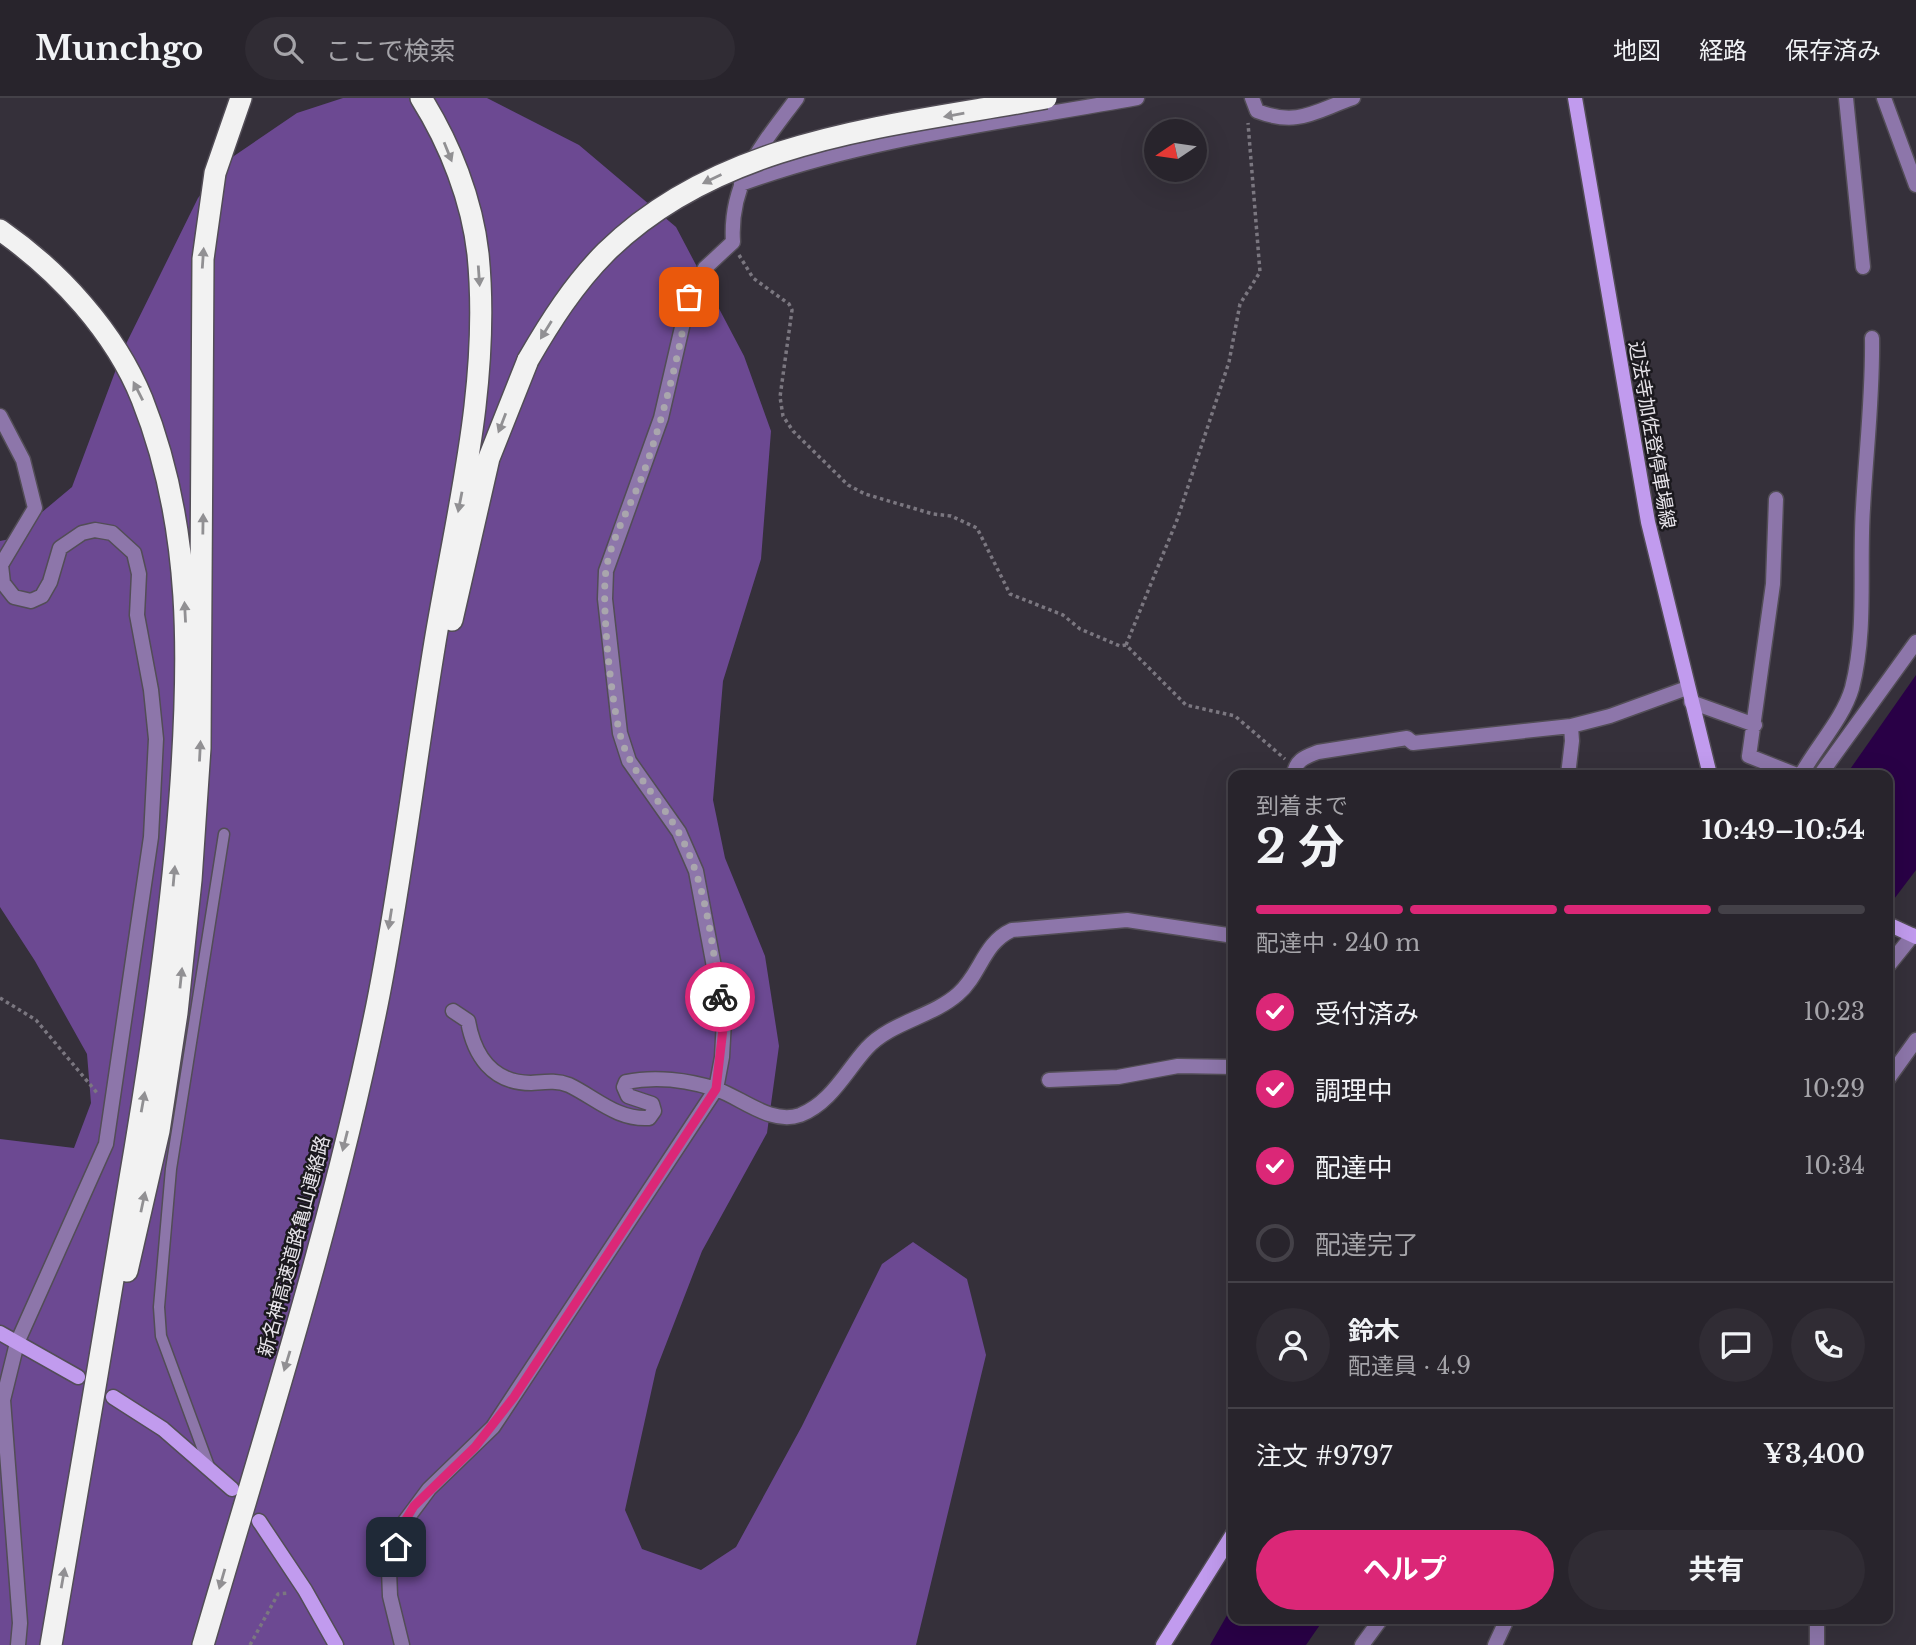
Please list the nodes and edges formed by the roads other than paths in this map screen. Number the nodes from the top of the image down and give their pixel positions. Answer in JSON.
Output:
{"nodes":[{"id":1,"x":241,"y":98,"type":"edge"},
{"id":2,"x":421,"y":98,"type":"edge"},
{"id":3,"x":797,"y":98,"type":"edge"},
{"id":4,"x":1046,"y":98,"type":"edge"},
{"id":5,"x":1137,"y":98,"type":"edge"},
{"id":6,"x":1353,"y":98,"type":"edge"},
{"id":7,"x":1575,"y":98,"type":"edge"},
{"id":8,"x":1846,"y":98,"type":"edge"},
{"id":9,"x":1884,"y":98,"type":"edge"},
{"id":10,"x":1254,"y":104,"type":"edge"},
{"id":11,"x":741,"y":184,"type":"junction"},
{"id":12,"x":1916,"y":185,"type":"edge"},
{"id":13,"x":0,"y":230,"type":"edge"},
{"id":14,"x":1863,"y":267,"type":"dead end"},
{"id":15,"x":1872,"y":338,"type":"dead end"},
{"id":16,"x":0,"y":416,"type":"edge"},
{"id":17,"x":1776,"y":499,"type":"dead end"},
{"id":18,"x":1916,"y":642,"type":"edge"},
{"id":19,"x":1689,"y":695,"type":"junction"},
{"id":20,"x":1755,"y":725,"type":"junction"},
{"id":21,"x":1571,"y":726,"type":"junction"},
{"id":22,"x":1295,"y":770,"type":"edge"},
{"id":23,"x":1569,"y":770,"type":"edge"},
{"id":24,"x":1709,"y":770,"type":"edge"},
{"id":25,"x":1786,"y":770,"type":"edge"},
{"id":26,"x":1802,"y":770,"type":"edge"},
{"id":27,"x":1823,"y":770,"type":"edge"},
{"id":28,"x":224,"y":834,"type":"dead end"},
{"id":29,"x":401,"y":851,"type":"junction"},
{"id":30,"x":1905,"y":932,"type":"edge"},
{"id":31,"x":1228,"y":935,"type":"edge"},
{"id":32,"x":1893,"y":956,"type":"edge"},
{"id":33,"x":453,"y":1011,"type":"dead end"},
{"id":34,"x":1916,"y":1040,"type":"edge"},
{"id":35,"x":1228,"y":1067,"type":"edge"},
{"id":36,"x":1893,"y":1072,"type":"edge"},
{"id":37,"x":1049,"y":1080,"type":"dead end"},
{"id":38,"x":716,"y":1089,"type":"junction"},
{"id":39,"x":0,"y":1334,"type":"edge"},
{"id":40,"x":17,"y":1343,"type":"junction"},
{"id":41,"x":99,"y":1362,"type":"junction"},
{"id":42,"x":78,"y":1377,"type":"dead end"},
{"id":43,"x":113,"y":1397,"type":"dead end"},
{"id":44,"x":211,"y":1472,"type":"junction"},
{"id":45,"x":232,"y":1489,"type":"dead end"},
{"id":46,"x":259,"y":1521,"type":"dead end"},
{"id":47,"x":1228,"y":1542,"type":"edge"},
{"id":48,"x":1378,"y":1624,"type":"edge"},
{"id":49,"x":1505,"y":1624,"type":"edge"},
{"id":50,"x":1817,"y":1624,"type":"edge"},
{"id":51,"x":18,"y":1645,"type":"edge"},
{"id":52,"x":51,"y":1645,"type":"edge"},
{"id":53,"x":203,"y":1645,"type":"edge"},
{"id":54,"x":336,"y":1645,"type":"edge"},
{"id":55,"x":402,"y":1645,"type":"edge"},
{"id":56,"x":1163,"y":1645,"type":"edge"},
{"id":57,"x":1363,"y":1645,"type":"edge"},
{"id":58,"x":1495,"y":1645,"type":"edge"},
{"id":59,"x":1817,"y":1645,"type":"edge"}],
"edges":[{"from":41,"to":1,"type":"highway","one_way":true},
{"from":2,"to":29,"type":"highway","one_way":true},
{"from":3,"to":11,"type":"street"},
{"from":4,"to":29,"type":"highway","one_way":true,"bridge":true},
{"from":5,"to":11,"type":"street"},
{"from":6,"to":10,"type":"street"},
{"from":7,"to":19,"type":"main road","name":"辺法寺加佐登停車場線"},
{"from":8,"to":14,"type":"street"},
{"from":9,"to":12,"type":"street"},
{"from":11,"to":38,"type":"street"},
{"from":41,"to":13,"type":"highway","one_way":true},
{"from":15,"to":26,"type":"street"},
{"from":16,"to":40,"type":"street"},
{"from":17,"to":20,"type":"street"},
{"from":18,"to":27,"type":"street"},
{"from":19,"to":20,"type":"street"},
{"from":19,"to":21,"type":"street"},
{"from":19,"to":24,"type":"main road","name":"辺法寺加佐登停車場線"},
{"from":20,"to":25,"type":"street"},
{"from":21,"to":22,"type":"street"},
{"from":21,"to":23,"type":"street"},
{"from":28,"to":44,"type":"lane"},
{"from":29,"to":53,"type":"highway","name":"新名神高速道路亀山連絡路","one_way":true},
{"from":30,"to":32,"type":"street"},
{"from":31,"to":38,"type":"street"},
{"from":33,"to":38,"type":"street"},
{"from":34,"to":36,"type":"street"},
{"from":35,"to":37,"type":"street"},
{"from":38,"to":55,"type":"street"},
{"from":39,"to":40,"type":"main road"},
{"from":40,"to":42,"type":"main road"},
{"from":40,"to":51,"type":"street"},
{"from":52,"to":41,"type":"highway","one_way":true},
{"from":43,"to":44,"type":"main road"},
{"from":44,"to":45,"type":"main road"},
{"from":46,"to":54,"type":"main road"},
{"from":47,"to":56,"type":"main road"},
{"from":48,"to":57,"type":"street"},
{"from":49,"to":58,"type":"street"},
{"from":50,"to":59,"type":"street"}]}
